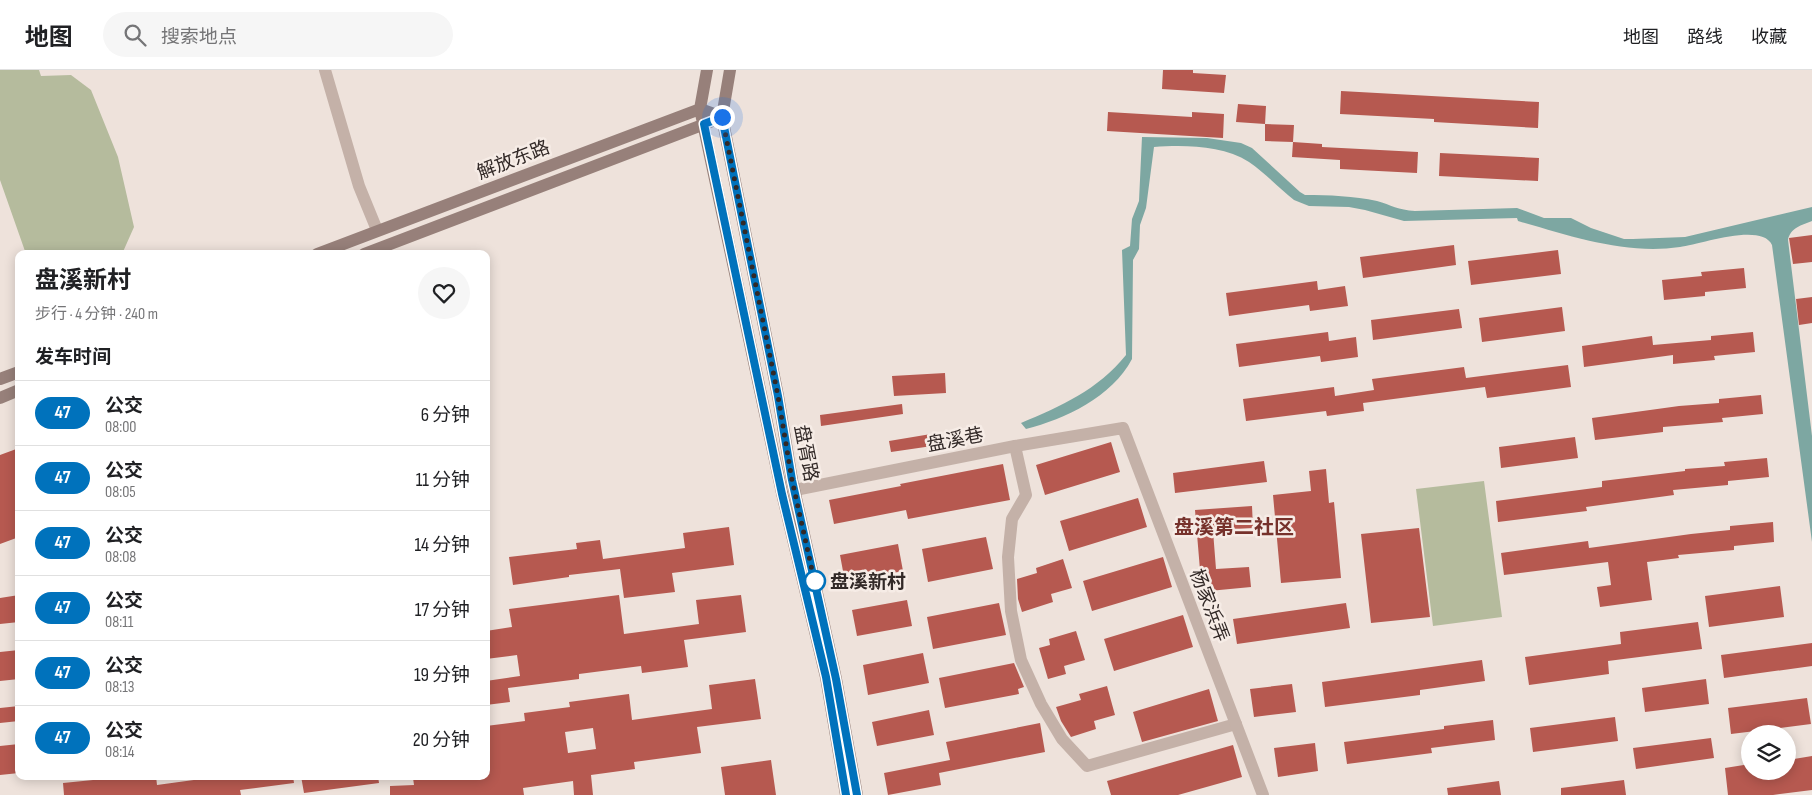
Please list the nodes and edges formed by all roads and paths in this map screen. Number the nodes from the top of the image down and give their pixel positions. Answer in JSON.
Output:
{"nodes":[{"id":1,"x":325,"y":70,"type":"edge"},
{"id":2,"x":707,"y":70,"type":"edge"},
{"id":3,"x":730,"y":70,"type":"edge"},
{"id":4,"x":700,"y":109,"type":"junction"},
{"id":5,"x":722,"y":117,"type":"junction"},
{"id":6,"x":704,"y":124,"type":"junction"},
{"id":7,"x":377,"y":230,"type":"junction"},
{"id":8,"x":327,"y":250,"type":"edge"},
{"id":9,"x":374,"y":250,"type":"edge"},
{"id":10,"x":15,"y":373,"type":"edge"},
{"id":11,"x":0,"y":379,"type":"edge"},
{"id":12,"x":15,"y":392,"type":"edge"},
{"id":13,"x":0,"y":398,"type":"edge"},
{"id":14,"x":1123,"y":428,"type":"joint"},
{"id":15,"x":1015,"y":446,"type":"junction"},
{"id":16,"x":796,"y":490,"type":"junction"},
{"id":17,"x":1236,"y":724,"type":"junction"},
{"id":18,"x":846,"y":795,"type":"edge"},
{"id":19,"x":857,"y":795,"type":"edge"},
{"id":20,"x":1263,"y":795,"type":"edge"}],
"edges":[{"from":1,"to":7,"type":"street"},
{"from":2,"to":4,"type":"main road","name":"盘胥路"},
{"from":3,"to":5,"type":"main road","name":"盘胥路"},
{"from":4,"to":5,"type":"main road"},
{"from":4,"to":6,"type":"main road","name":"盘胥路"},
{"from":4,"to":7,"type":"main road","name":"解放东路"},
{"from":5,"to":6,"type":"main road"},
{"from":5,"to":16,"type":"main road","name":"盘胥路"},
{"from":6,"to":9,"type":"main road","name":"解放东路"},
{"from":6,"to":18,"type":"main road","name":"盘胥路"},
{"from":7,"to":8,"type":"main road","name":"解放东路"},
{"from":10,"to":11,"type":"main road"},
{"from":12,"to":13,"type":"main road"},
{"from":14,"to":15,"type":"street","name":"盘溪巷"},
{"from":14,"to":17,"type":"street","name":"杨家浜弄"},
{"from":15,"to":16,"type":"street","name":"盘溪巷"},
{"from":15,"to":17,"type":"street"},
{"from":16,"to":19,"type":"main road","name":"盘胥路"},
{"from":17,"to":20,"type":"street","name":"杨家浜弄"}]}
